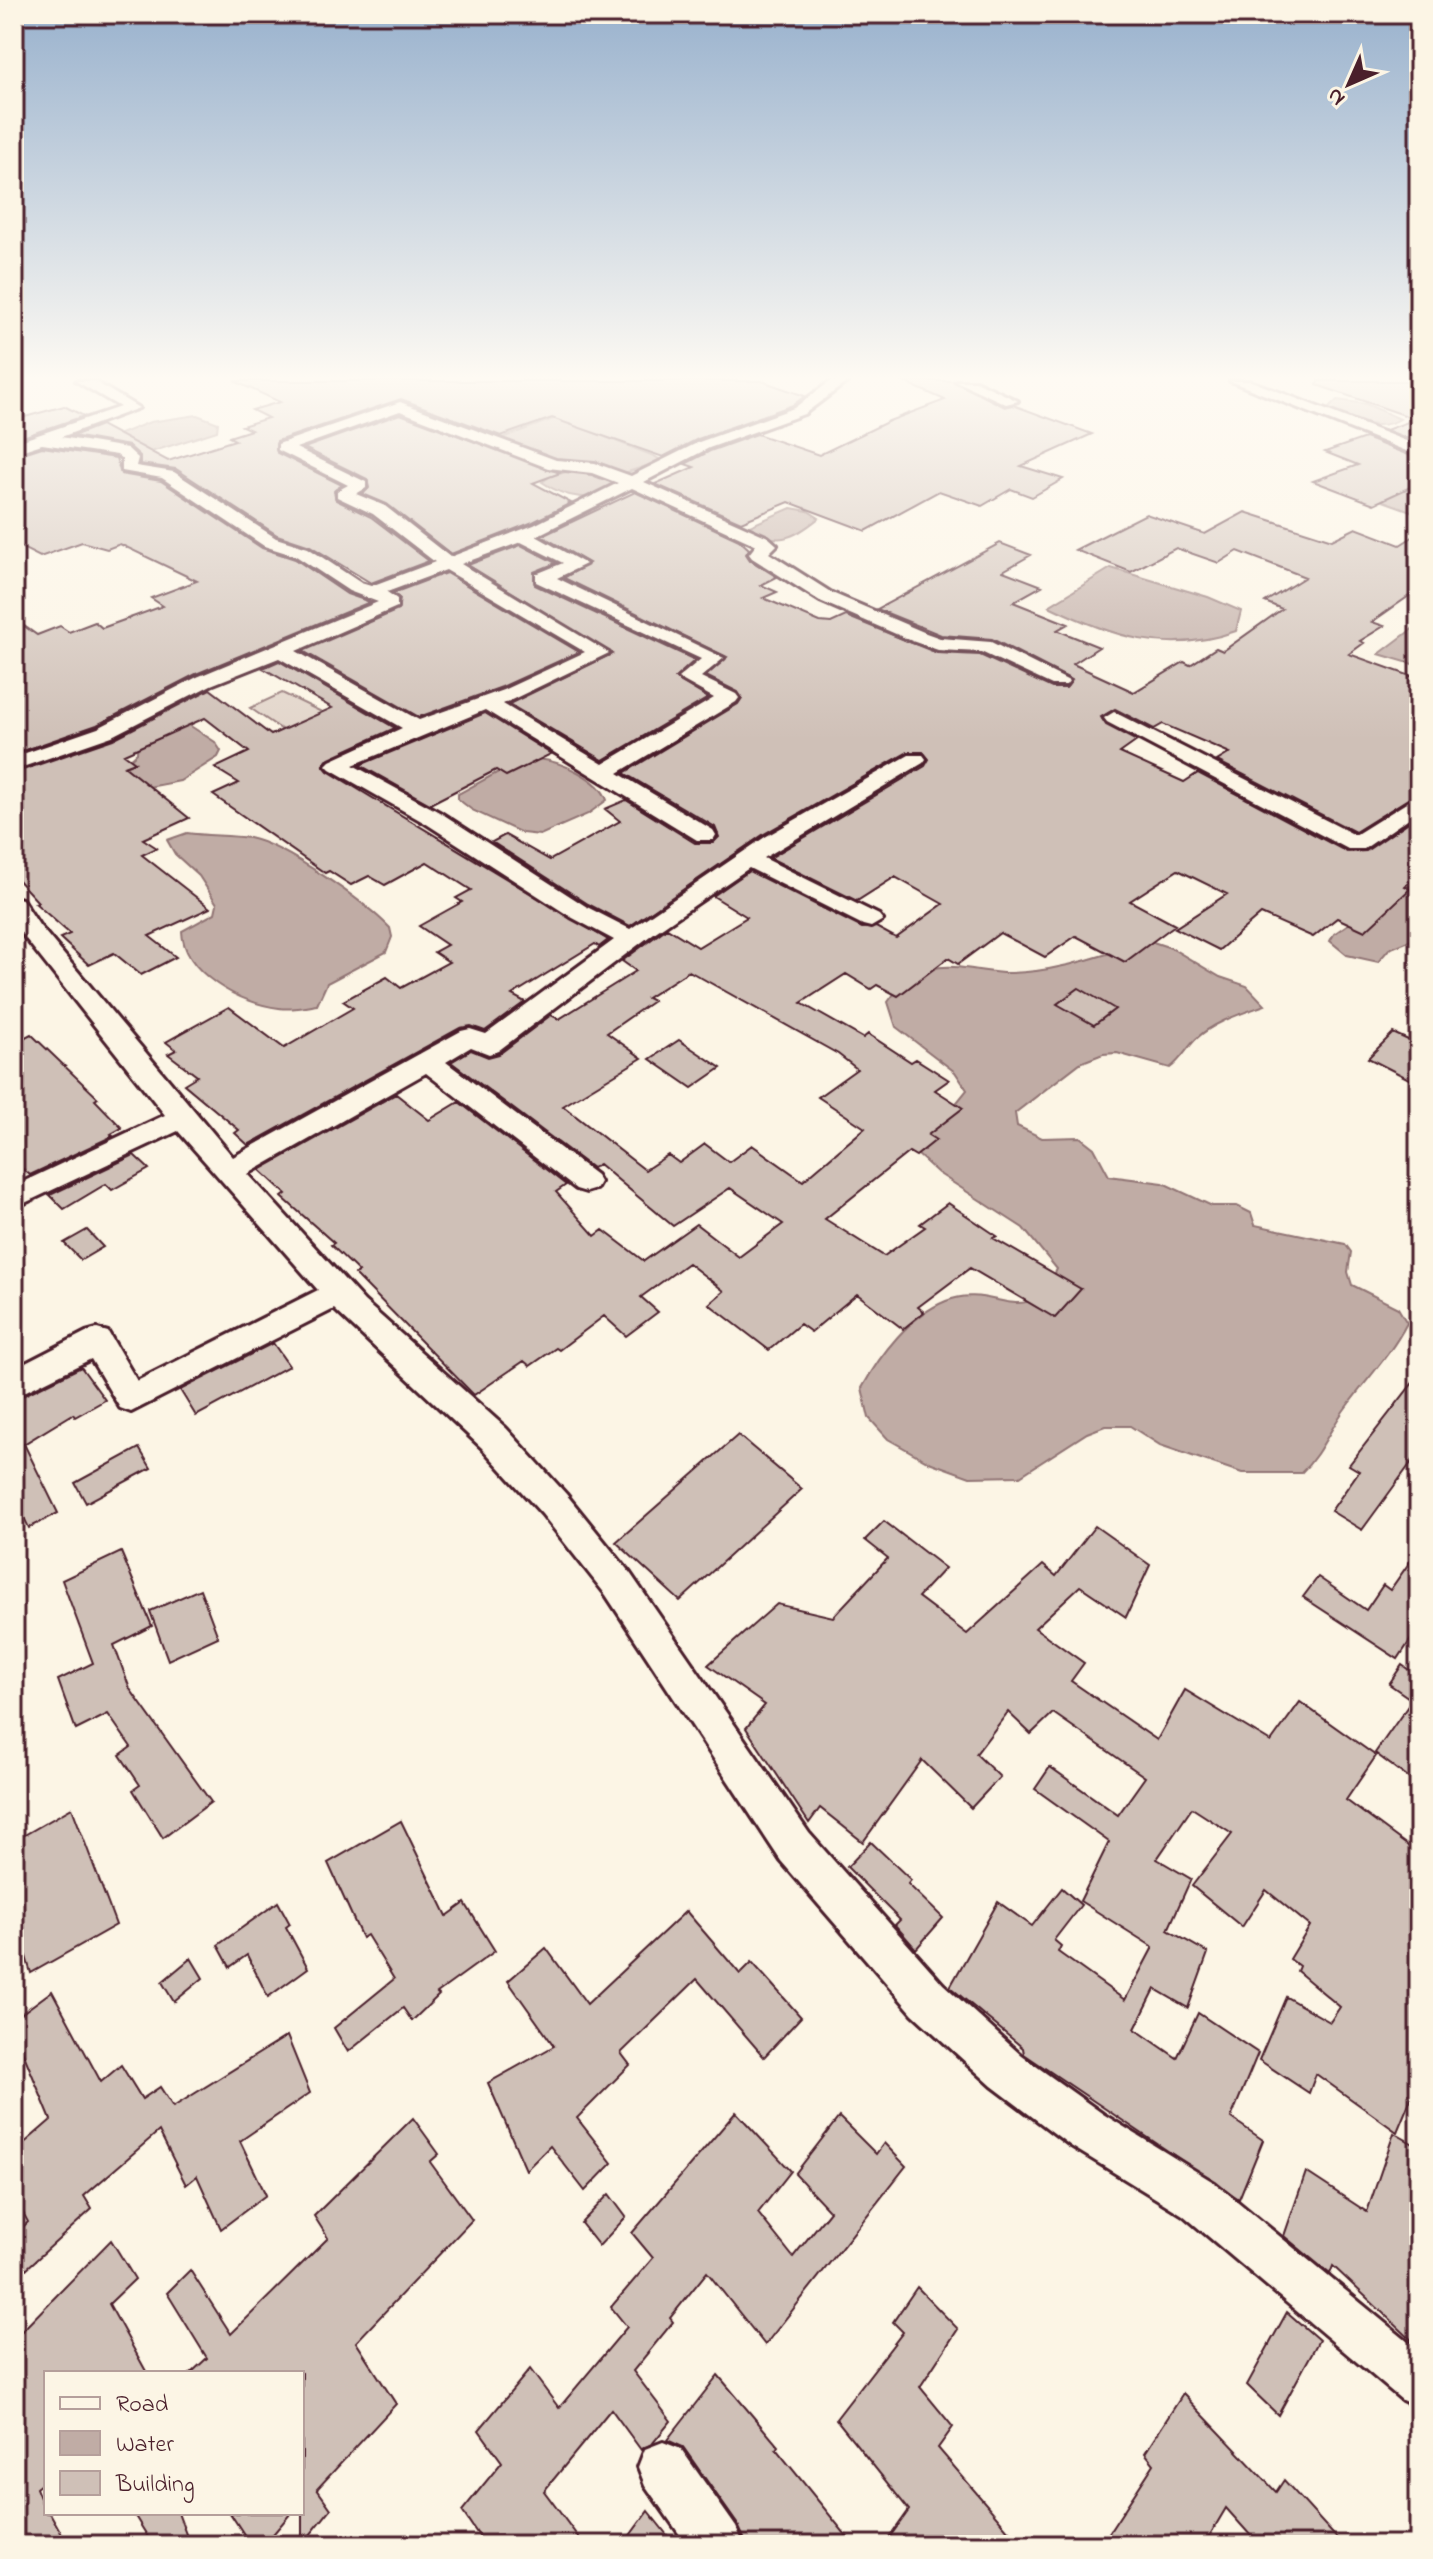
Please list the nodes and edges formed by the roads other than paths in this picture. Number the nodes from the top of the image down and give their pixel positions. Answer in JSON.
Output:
{"nodes":[{"id":1,"x":207,"y":500,"type":"edge"},
{"id":2,"x":356,"y":500,"type":"edge"},
{"id":3,"x":594,"y":500,"type":"edge"},
{"id":4,"x":672,"y":500,"type":"edge"},
{"id":5,"x":523,"y":536,"type":"junction"},
{"id":6,"x":447,"y":563,"type":"junction"},
{"id":7,"x":375,"y":592,"type":"junction"},
{"id":8,"x":281,"y":651,"type":"junction"},
{"id":9,"x":1059,"y":681,"type":"dead end"},
{"id":10,"x":486,"y":702,"type":"junction"},
{"id":11,"x":1114,"y":718,"type":"dead end"},
{"id":12,"x":418,"y":728,"type":"junction"},
{"id":13,"x":916,"y":759,"type":"dead end"},
{"id":14,"x":14,"y":764,"type":"edge"},
{"id":15,"x":602,"y":774,"type":"junction"},
{"id":16,"x":1419,"y":801,"type":"edge"},
{"id":17,"x":705,"y":835,"type":"dead end"},
{"id":18,"x":748,"y":859,"type":"junction"},
{"id":19,"x":15,"y":908,"type":"edge"},
{"id":20,"x":871,"y":920,"type":"dead end"},
{"id":21,"x":631,"y":939,"type":"junction"},
{"id":22,"x":427,"y":1060,"type":"junction"},
{"id":23,"x":181,"y":1118,"type":"junction"},
{"id":24,"x":231,"y":1171,"type":"junction"},
{"id":25,"x":586,"y":1182,"type":"dead end"},
{"id":26,"x":14,"y":1198,"type":"edge"},
{"id":27,"x":338,"y":1293,"type":"junction"},
{"id":28,"x":14,"y":1384,"type":"edge"},
{"id":29,"x":1419,"y":2383,"type":"edge"},
{"id":30,"x":663,"y":2467,"type":"dead end"},
{"id":31,"x":718,"y":2545,"type":"edge"}],
"edges":[{"from":1,"to":7,"type":"street"},
{"from":2,"to":6,"type":"street"},
{"from":3,"to":5,"type":"street"},
{"from":4,"to":9,"type":"street"},
{"from":5,"to":6,"type":"street"},
{"from":5,"to":15,"type":"street"},
{"from":6,"to":7,"type":"street"},
{"from":6,"to":10,"type":"street"},
{"from":7,"to":8,"type":"street"},
{"from":8,"to":12,"type":"street"},
{"from":8,"to":14,"type":"street"},
{"from":10,"to":12,"type":"street"},
{"from":10,"to":15,"type":"street"},
{"from":11,"to":16,"type":"street"},
{"from":12,"to":21,"type":"street"},
{"from":13,"to":18,"type":"street"},
{"from":15,"to":17,"type":"street"},
{"from":18,"to":20,"type":"street"},
{"from":18,"to":21,"type":"street"},
{"from":19,"to":23,"type":"street"},
{"from":21,"to":22,"type":"street"},
{"from":22,"to":24,"type":"street"},
{"from":22,"to":25,"type":"street"},
{"from":23,"to":24,"type":"street"},
{"from":23,"to":26,"type":"street"},
{"from":24,"to":27,"type":"street"},
{"from":27,"to":28,"type":"street"},
{"from":27,"to":29,"type":"street"},
{"from":30,"to":31,"type":"street"}]}
